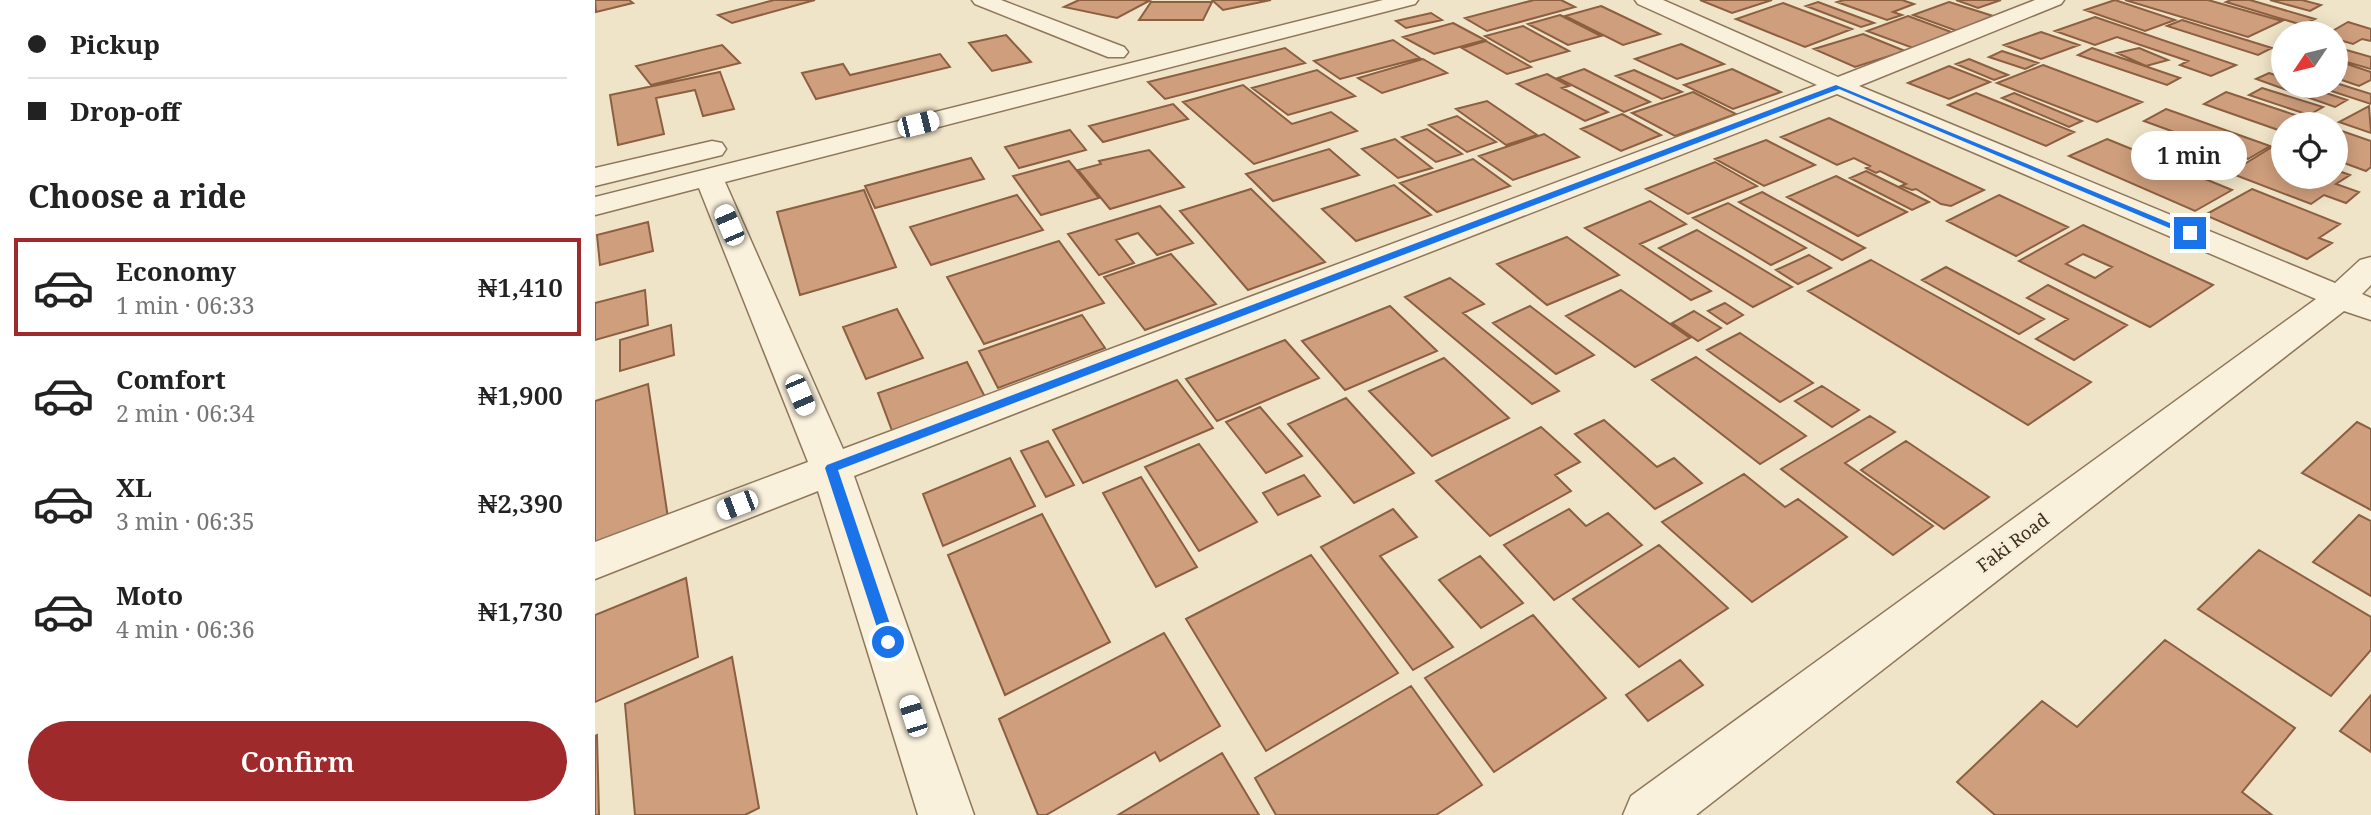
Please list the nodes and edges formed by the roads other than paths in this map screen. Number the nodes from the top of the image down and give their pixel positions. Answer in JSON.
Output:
{"nodes":[{"id":1,"x":982,"y":0,"type":"edge"},
{"id":2,"x":1330,"y":0,"type":"edge"},
{"id":3,"x":1645,"y":0,"type":"edge"},
{"id":4,"x":2054,"y":0,"type":"edge"},
{"id":5,"x":1400,"y":1,"type":"edge"},
{"id":6,"x":1116,"y":52,"type":"junction"},
{"id":7,"x":1839,"y":86,"type":"junction"},
{"id":8,"x":928,"y":97,"type":"dead end"},
{"id":9,"x":740,"y":142,"type":"dead end"},
{"id":10,"x":595,"y":177,"type":"edge"},
{"id":11,"x":709,"y":177,"type":"junction"},
{"id":12,"x":595,"y":206,"type":"edge"},
{"id":13,"x":2371,"y":267,"type":"edge"},
{"id":14,"x":2355,"y":303,"type":"edge"},
{"id":15,"x":831,"y":468,"type":"junction"},
{"id":16,"x":595,"y":561,"type":"edge"},
{"id":17,"x":946,"y":815,"type":"edge"},
{"id":18,"x":1651,"y":815,"type":"edge"}],
"edges":[{"from":1,"to":6,"type":"street"},
{"from":2,"to":6,"type":"street"},
{"from":3,"to":7,"type":"street"},
{"from":4,"to":7,"type":"street"},
{"from":5,"to":11,"type":"street"},
{"from":6,"to":8,"type":"street"},
{"from":7,"to":14,"type":"street"},
{"from":7,"to":15,"type":"street"},
{"from":9,"to":10,"type":"street"},
{"from":11,"to":12,"type":"street"},
{"from":11,"to":15,"type":"street"},
{"from":13,"to":14,"type":"street","name":"Faki Road"},
{"from":14,"to":18,"type":"street","name":"Faki Road"},
{"from":15,"to":16,"type":"street"},
{"from":15,"to":17,"type":"street"}]}
